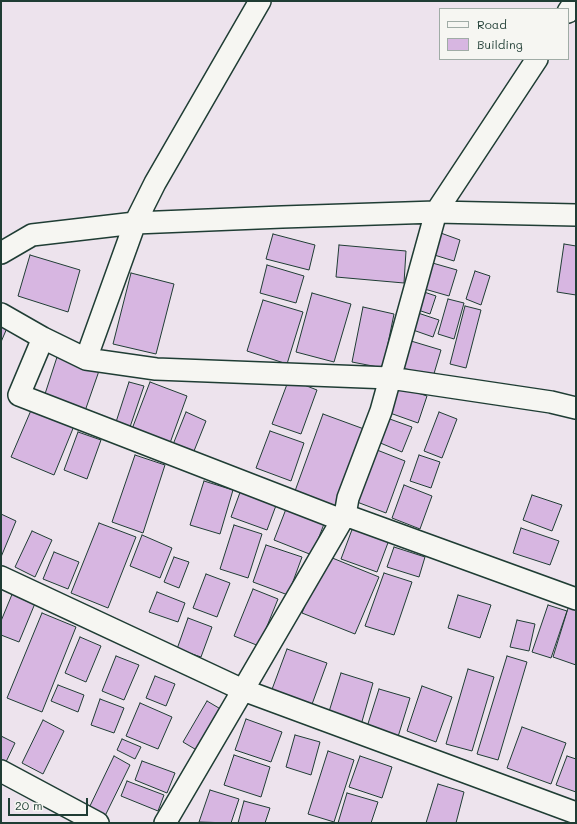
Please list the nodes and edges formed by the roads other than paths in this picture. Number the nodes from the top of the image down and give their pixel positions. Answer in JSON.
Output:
{"nodes":[{"id":1,"x":260,"y":1,"type":"edge"},
{"id":2,"x":575,"y":1,"type":"edge"},
{"id":3,"x":569,"y":10,"type":"edge"},
{"id":4,"x":536,"y":60,"type":"edge"},
{"id":5,"x":436,"y":212,"type":"junction"},
{"id":6,"x":576,"y":215,"type":"edge"},
{"id":7,"x":135,"y":223,"type":"junction"},
{"id":8,"x":1,"y":253,"type":"edge"},
{"id":9,"x":1,"y":314,"type":"edge"},
{"id":10,"x":43,"y":338,"type":"junction"},
{"id":11,"x":86,"y":359,"type":"junction"},
{"id":12,"x":390,"y":378,"type":"junction"},
{"id":13,"x":575,"y":405,"type":"edge"},
{"id":14,"x":345,"y":514,"type":"junction"},
{"id":15,"x":1,"y":577,"type":"edge"},
{"id":16,"x":576,"y":599,"type":"edge"},
{"id":17,"x":243,"y":690,"type":"junction"},
{"id":18,"x":1,"y":771,"type":"edge"},
{"id":19,"x":576,"y":813,"type":"edge"},
{"id":20,"x":98,"y":823,"type":"edge"},
{"id":21,"x":165,"y":823,"type":"edge"}],
"edges":[{"from":1,"to":7,"type":"street"},
{"from":2,"to":3,"type":"street"},
{"from":4,"to":5,"type":"street"},
{"from":5,"to":6,"type":"street"},
{"from":5,"to":7,"type":"street"},
{"from":5,"to":12,"type":"street"},
{"from":7,"to":8,"type":"street"},
{"from":7,"to":11,"type":"street"},
{"from":9,"to":10,"type":"street"},
{"from":10,"to":11,"type":"street"},
{"from":10,"to":14,"type":"street"},
{"from":11,"to":12,"type":"street"},
{"from":12,"to":13,"type":"street"},
{"from":12,"to":14,"type":"street"},
{"from":14,"to":16,"type":"street"},
{"from":14,"to":17,"type":"street"},
{"from":15,"to":17,"type":"street"},
{"from":17,"to":19,"type":"street"},
{"from":17,"to":21,"type":"street"},
{"from":18,"to":20,"type":"street"}]}
